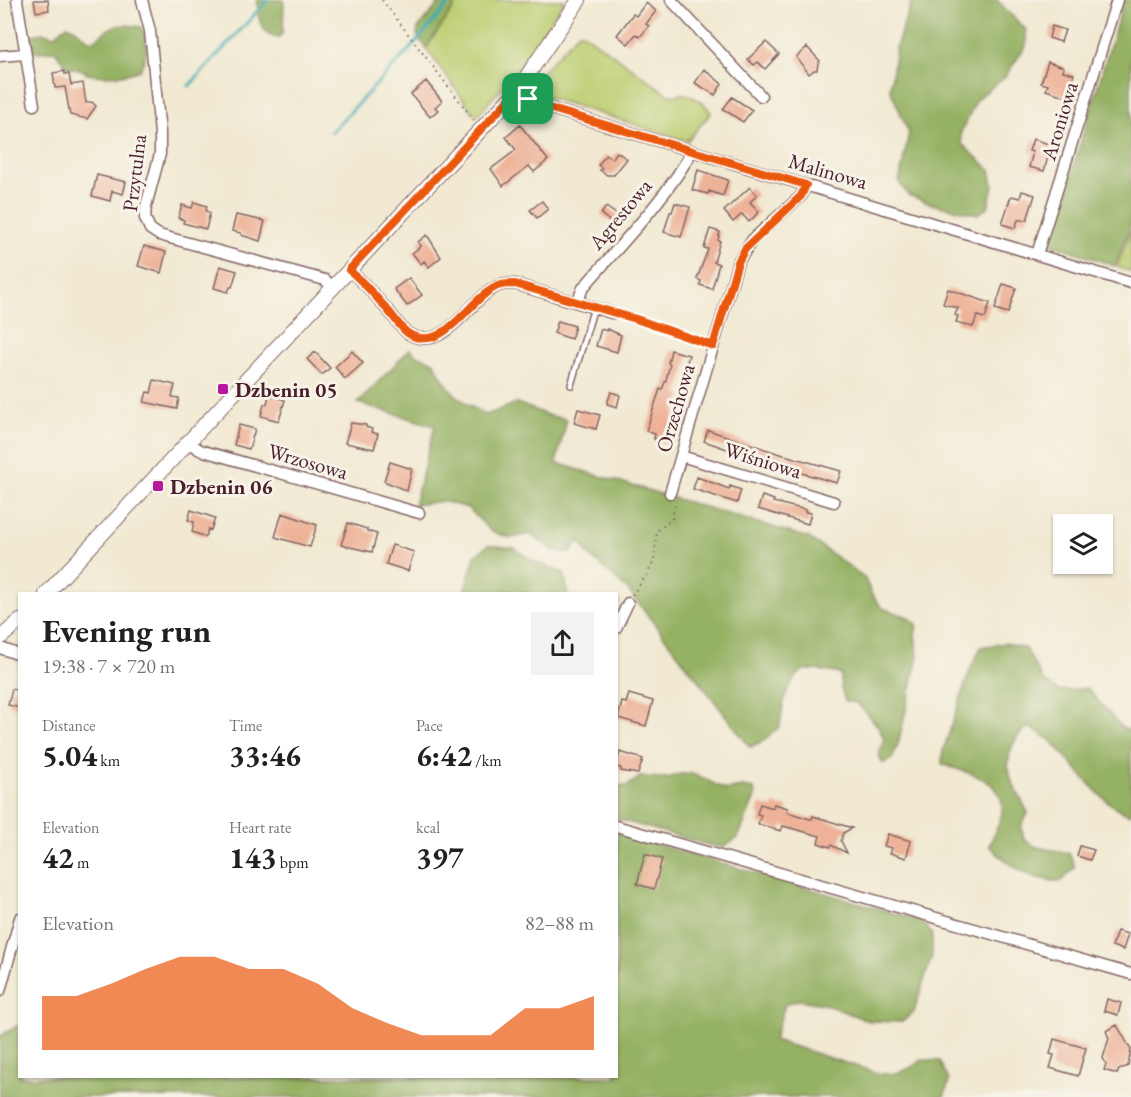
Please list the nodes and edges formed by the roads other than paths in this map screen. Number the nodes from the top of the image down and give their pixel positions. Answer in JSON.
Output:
{"nodes":[{"id":1,"x":17,"y":0,"type":"edge"},
{"id":2,"x":142,"y":0,"type":"edge"},
{"id":3,"x":579,"y":0,"type":"edge"},
{"id":4,"x":671,"y":0,"type":"edge"},
{"id":5,"x":1117,"y":0,"type":"edge"},
{"id":6,"x":25,"y":54,"type":"junction"},
{"id":7,"x":0,"y":56,"type":"edge"},
{"id":8,"x":516,"y":92,"type":"junction"},
{"id":9,"x":761,"y":96,"type":"dead end"},
{"id":10,"x":34,"y":105,"type":"dead end"},
{"id":11,"x":692,"y":151,"type":"junction"},
{"id":12,"x":806,"y":185,"type":"junction"},
{"id":13,"x":1037,"y":254,"type":"junction"},
{"id":14,"x":349,"y":270,"type":"junction"},
{"id":15,"x":1131,"y":283,"type":"edge"},
{"id":16,"x":333,"y":287,"type":"junction"},
{"id":17,"x":577,"y":302,"type":"junction"},
{"id":18,"x":594,"y":307,"type":"junction"},
{"id":19,"x":612,"y":313,"type":"road end"},
{"id":20,"x":572,"y":385,"type":"dead end"},
{"id":21,"x":188,"y":442,"type":"junction"},
{"id":22,"x":681,"y":456,"type":"junction"},
{"id":23,"x":670,"y":493,"type":"dead end"},
{"id":24,"x":834,"y":501,"type":"dead end"},
{"id":25,"x":419,"y":513,"type":"dead end"},
{"id":26,"x":48,"y":592,"type":"edge"},
{"id":27,"x":628,"y":603,"type":"road end"},
{"id":28,"x":18,"y":623,"type":"edge"},
{"id":29,"x":618,"y":624,"type":"edge"},
{"id":30,"x":0,"y":638,"type":"edge"},
{"id":31,"x":0,"y":648,"type":"edge"},
{"id":32,"x":18,"y":654,"type":"edge"},
{"id":33,"x":618,"y":827,"type":"edge"},
{"id":34,"x":18,"y":925,"type":"edge"},
{"id":35,"x":1131,"y":974,"type":"edge"},
{"id":36,"x":0,"y":991,"type":"edge"}],
"edges":[{"from":1,"to":6,"type":"street"},
{"from":2,"to":16,"type":"street","name":"Przytulna"},
{"from":3,"to":8,"type":"street"},
{"from":4,"to":9,"type":"street"},
{"from":5,"to":13,"type":"street","name":"Aroniowa"},
{"from":6,"to":7,"type":"street"},
{"from":6,"to":10,"type":"street"},
{"from":8,"to":11,"type":"street","name":"Malinowa"},
{"from":8,"to":14,"type":"street"},
{"from":11,"to":12,"type":"street","name":"Malinowa"},
{"from":11,"to":17,"type":"street","name":"Agrestowa"},
{"from":12,"to":13,"type":"street","name":"Malinowa"},
{"from":12,"to":22,"type":"street","name":"Orzechowa"},
{"from":13,"to":15,"type":"street","name":"Malinowa"},
{"from":14,"to":16,"type":"street"},
{"from":14,"to":17,"type":"street"},
{"from":16,"to":21,"type":"street"},
{"from":17,"to":18,"type":"street"},
{"from":18,"to":19,"type":"street"},
{"from":18,"to":20,"type":"lane"},
{"from":21,"to":25,"type":"street","name":"Wrzosowa"},
{"from":21,"to":26,"type":"street"},
{"from":22,"to":23,"type":"street","name":"Orzechowa"},
{"from":22,"to":24,"type":"street","name":"Wiśniowa"},
{"from":27,"to":29,"type":"street"},
{"from":28,"to":30,"type":"street"},
{"from":31,"to":32,"type":"street"},
{"from":33,"to":35,"type":"street"},
{"from":34,"to":36,"type":"street"}]}
